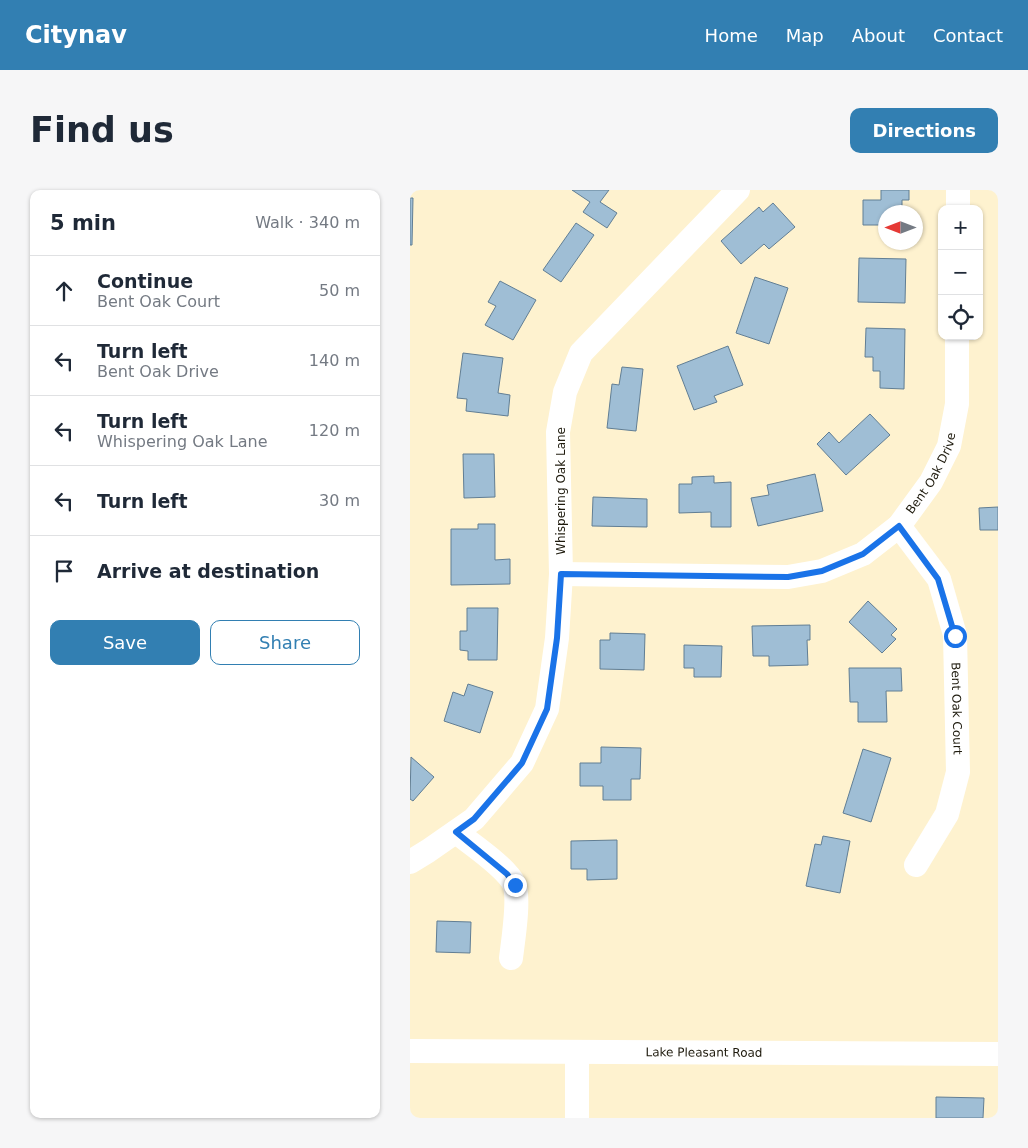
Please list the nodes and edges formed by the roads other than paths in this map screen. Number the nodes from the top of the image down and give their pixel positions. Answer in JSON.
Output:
{"nodes":[{"id":1,"x":738,"y":190,"type":"edge"},
{"id":2,"x":958,"y":190,"type":"edge"},
{"id":3,"x":958,"y":205,"type":"edge"},
{"id":4,"x":957,"y":340,"type":"edge"},
{"id":5,"x":899,"y":526,"type":"junction"},
{"id":6,"x":561,"y":574,"type":"junction"},
{"id":7,"x":456,"y":832,"type":"junction"},
{"id":8,"x":410,"y":862,"type":"edge"},
{"id":9,"x":916,"y":866,"type":"dead end"},
{"id":10,"x":511,"y":958,"type":"dead end"},
{"id":11,"x":410,"y":1051,"type":"edge"},
{"id":12,"x":577,"y":1052,"type":"junction"},
{"id":13,"x":998,"y":1054,"type":"edge"},
{"id":14,"x":576,"y":1118,"type":"edge"}],
"edges":[{"from":1,"to":6,"type":"street","name":"Whispering Oak Lane"},
{"from":2,"to":3,"type":"street"},
{"from":4,"to":5,"type":"street","name":"Bent Oak Drive"},
{"from":5,"to":6,"type":"street","name":"Bent Oak Drive"},
{"from":5,"to":9,"type":"street","name":"Bent Oak Court"},
{"from":6,"to":7,"type":"street","name":"Whispering Oak Lane"},
{"from":7,"to":8,"type":"street","name":"Whispering Oak Lane"},
{"from":7,"to":10,"type":"street"},
{"from":11,"to":12,"type":"street","name":"Lake Pleasant Road"},
{"from":12,"to":13,"type":"street","name":"Lake Pleasant Road"},
{"from":12,"to":14,"type":"street"}]}
